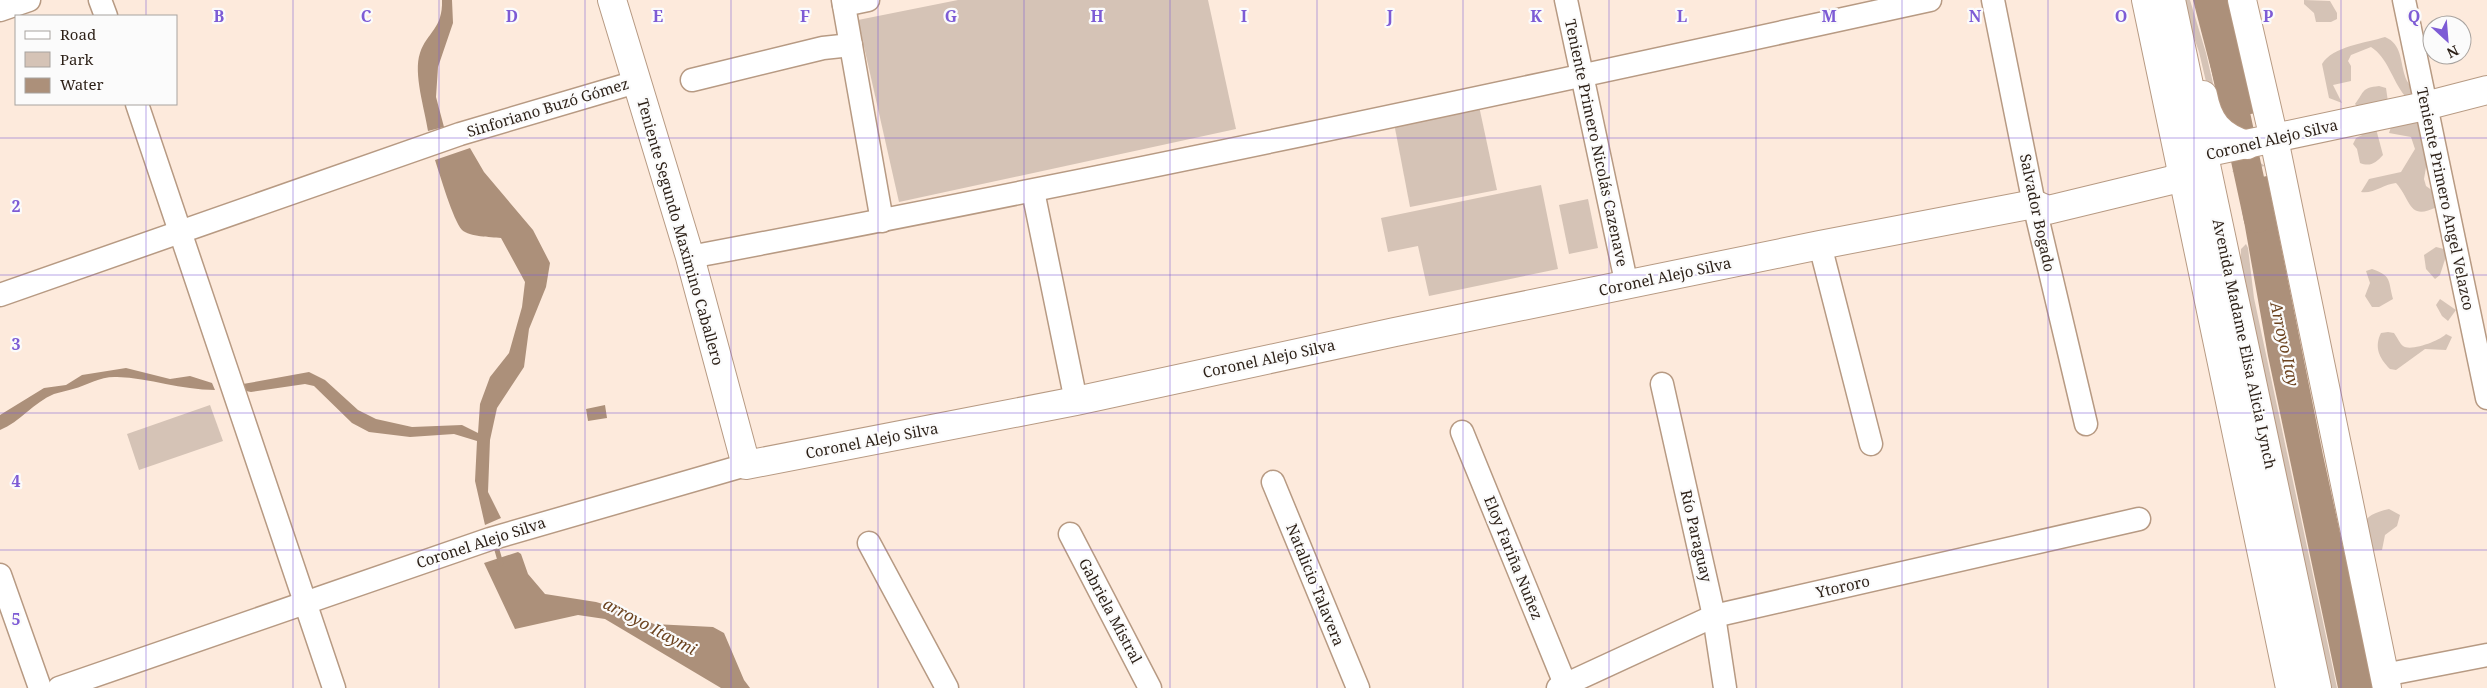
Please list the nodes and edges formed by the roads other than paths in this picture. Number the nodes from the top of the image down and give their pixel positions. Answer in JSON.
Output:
{"nodes":[{"id":1,"x":29,"y":0,"type":"edge"},
{"id":2,"x":100,"y":0,"type":"edge"},
{"id":3,"x":612,"y":0,"type":"edge"},
{"id":4,"x":868,"y":0,"type":"edge"},
{"id":5,"x":1566,"y":0,"type":"edge"},
{"id":6,"x":1930,"y":0,"type":"edge"},
{"id":7,"x":1993,"y":0,"type":"edge"},
{"id":8,"x":2146,"y":0,"type":"edge"},
{"id":9,"x":2242,"y":0,"type":"edge"},
{"id":10,"x":2404,"y":0,"type":"edge"},
{"id":11,"x":843,"y":2,"type":"edge"},
{"id":12,"x":2173,"y":8,"type":"edge"},
{"id":13,"x":0,"y":10,"type":"edge"},
{"id":14,"x":106,"y":15,"type":"edge"},
{"id":15,"x":851,"y":45,"type":"junction"},
{"id":16,"x":1583,"y":76,"type":"junction"},
{"id":17,"x":692,"y":80,"type":"dead end"},
{"id":18,"x":636,"y":82,"type":"junction"},
{"id":19,"x":2487,"y":90,"type":"edge"},
{"id":20,"x":137,"y":105,"type":"edge"},
{"id":21,"x":2425,"y":106,"type":"junction"},
{"id":22,"x":2239,"y":143,"type":"junction"},
{"id":23,"x":2181,"y":174,"type":"junction"},
{"id":24,"x":1033,"y":191,"type":"junction"},
{"id":25,"x":2034,"y":204,"type":"junction"},
{"id":26,"x":882,"y":221,"type":"junction"},
{"id":27,"x":179,"y":232,"type":"junction"},
{"id":28,"x":1820,"y":245,"type":"junction"},
{"id":29,"x":690,"y":257,"type":"junction"},
{"id":30,"x":1627,"y":286,"type":"junction"},
{"id":31,"x":0,"y":295,"type":"edge"},
{"id":32,"x":1662,"y":384,"type":"dead end"},
{"id":33,"x":2487,"y":398,"type":"edge"},
{"id":34,"x":1076,"y":401,"type":"junction"},
{"id":35,"x":2086,"y":424,"type":"dead end"},
{"id":36,"x":1462,"y":432,"type":"dead end"},
{"id":37,"x":1872,"y":444,"type":"dead end"},
{"id":38,"x":746,"y":465,"type":"junction"},
{"id":39,"x":1273,"y":482,"type":"dead end"},
{"id":40,"x":2139,"y":519,"type":"dead end"},
{"id":41,"x":1070,"y":534,"type":"dead end"},
{"id":42,"x":869,"y":543,"type":"dead end"},
{"id":43,"x":0,"y":575,"type":"edge"},
{"id":44,"x":305,"y":603,"type":"junction"},
{"id":45,"x":1714,"y":616,"type":"junction"},
{"id":46,"x":2487,"y":654,"type":"edge"},
{"id":47,"x":2386,"y":682,"type":"edge"},
{"id":48,"x":1561,"y":686,"type":"edge"},
{"id":49,"x":40,"y":688,"type":"edge"},
{"id":50,"x":59,"y":688,"type":"edge"},
{"id":51,"x":334,"y":688,"type":"edge"},
{"id":52,"x":947,"y":688,"type":"edge"},
{"id":53,"x":1150,"y":688,"type":"edge"},
{"id":54,"x":1358,"y":688,"type":"edge"},
{"id":55,"x":1725,"y":688,"type":"edge"},
{"id":56,"x":2290,"y":688,"type":"edge"},
{"id":57,"x":2317,"y":688,"type":"edge"}],
"edges":[{"from":1,"to":13,"type":"street"},
{"from":2,"to":14,"type":"street"},
{"from":3,"to":18,"type":"main road","name":"Teniente Segundo Maximino Caballero"},
{"from":4,"to":11,"type":"street"},
{"from":5,"to":16,"type":"street","name":"Teniente Primero Nicolás Cazenave"},
{"from":6,"to":16,"type":"street"},
{"from":7,"to":25,"type":"street","name":"Salvador Bogado"},
{"from":8,"to":23,"type":"main road","name":"Avenida Madame Elisa Alicia Lynch"},
{"from":9,"to":22,"type":"main road"},
{"from":10,"to":21,"type":"street","name":"Teniente Primero Angel Velazco"},
{"from":11,"to":15,"type":"street"},
{"from":12,"to":22,"type":"main road","name":"Avenida Madame Elisa Alicia Lynch"},
{"from":15,"to":17,"type":"street"},
{"from":15,"to":26,"type":"street"},
{"from":16,"to":24,"type":"street"},
{"from":16,"to":30,"type":"street","name":"Teniente Primero Nicolás Cazenave"},
{"from":18,"to":27,"type":"street","name":"Sinforiano Buzó Gómez"},
{"from":18,"to":29,"type":"main road","name":"Teniente Segundo Maximino Caballero"},
{"from":19,"to":21,"type":"main road","name":"Coronel Alejo Silva"},
{"from":20,"to":27,"type":"street"},
{"from":21,"to":22,"type":"main road","name":"Coronel Alejo Silva"},
{"from":21,"to":33,"type":"street","name":"Teniente Primero Angel Velazco"},
{"from":22,"to":23,"type":"main road","name":"Coronel Alejo Silva"},
{"from":22,"to":47,"type":"main road"},
{"from":22,"to":57,"type":"main road","name":"Avenida Madame Elisa Alicia Lynch"},
{"from":23,"to":25,"type":"main road","name":"Coronel Alejo Silva"},
{"from":23,"to":56,"type":"main road","name":"Avenida Madame Elisa Alicia Lynch"},
{"from":24,"to":26,"type":"street"},
{"from":24,"to":34,"type":"street"},
{"from":25,"to":28,"type":"main road","name":"Coronel Alejo Silva"},
{"from":25,"to":35,"type":"street","name":"Salvador Bogado"},
{"from":26,"to":29,"type":"street"},
{"from":27,"to":31,"type":"street","name":"Sinforiano Buzó Gómez"},
{"from":27,"to":44,"type":"street"},
{"from":28,"to":30,"type":"main road","name":"Coronel Alejo Silva"},
{"from":28,"to":37,"type":"street"},
{"from":29,"to":38,"type":"main road","name":"Teniente Segundo Maximino Caballero"},
{"from":30,"to":34,"type":"main road","name":"Coronel Alejo Silva"},
{"from":32,"to":45,"type":"street","name":"Río Paraguay"},
{"from":34,"to":38,"type":"main road","name":"Coronel Alejo Silva"},
{"from":36,"to":48,"type":"street","name":"Eloy Fariña Nuñez"},
{"from":38,"to":44,"type":"street","name":"Coronel Alejo Silva"},
{"from":39,"to":54,"type":"street","name":"Natalicio Talavera"},
{"from":40,"to":45,"type":"street","name":"Ytororo"},
{"from":41,"to":53,"type":"street","name":"Gabriela Mistral"},
{"from":42,"to":52,"type":"street"},
{"from":43,"to":49,"type":"street"},
{"from":44,"to":50,"type":"street","name":"Coronel Alejo Silva"},
{"from":44,"to":51,"type":"street"},
{"from":45,"to":48,"type":"street","name":"Ytororo"},
{"from":45,"to":55,"type":"street","name":"Río Paraguay"},
{"from":46,"to":47,"type":"street"}]}
